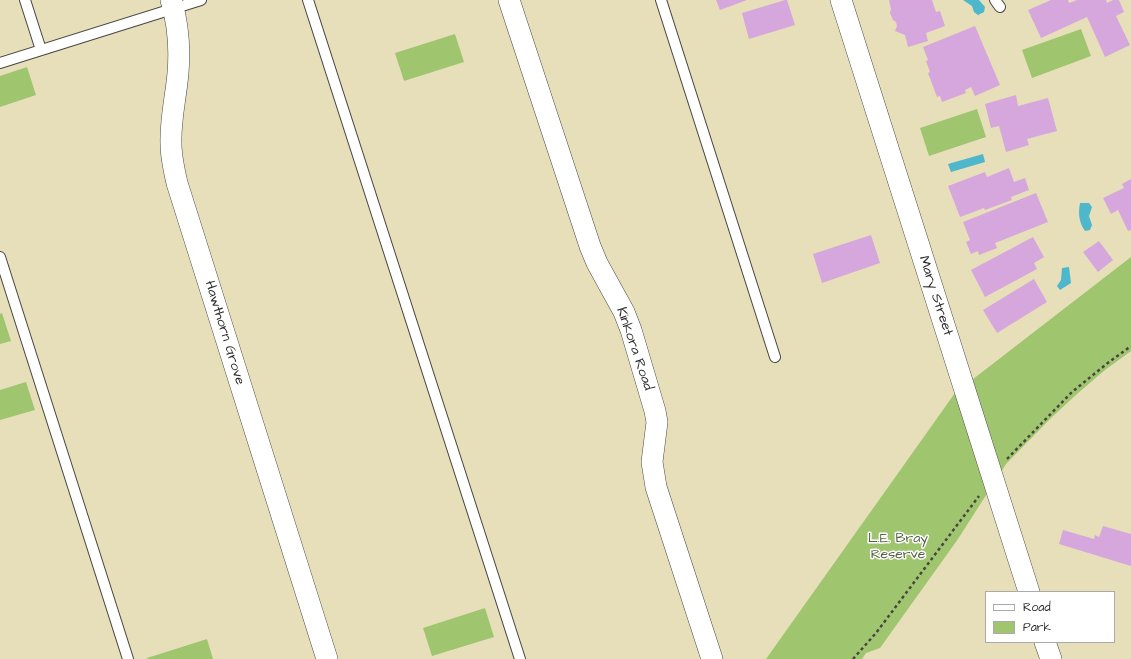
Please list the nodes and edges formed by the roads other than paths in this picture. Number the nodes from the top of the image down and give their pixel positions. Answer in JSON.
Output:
{"nodes":[{"id":1,"x":25,"y":0,"type":"edge"},
{"id":2,"x":201,"y":0,"type":"edge"},
{"id":3,"x":308,"y":0,"type":"edge"},
{"id":4,"x":509,"y":0,"type":"edge"},
{"id":5,"x":661,"y":0,"type":"edge"},
{"id":6,"x":841,"y":0,"type":"edge"},
{"id":7,"x":172,"y":4,"type":"edge"},
{"id":8,"x":41,"y":50,"type":"junction"},
{"id":9,"x":0,"y":63,"type":"edge"},
{"id":10,"x":0,"y":257,"type":"edge"},
{"id":11,"x":775,"y":357,"type":"dead end"},
{"id":12,"x":1029,"y":591,"type":"edge"},
{"id":13,"x":1045,"y":643,"type":"edge"},
{"id":14,"x":128,"y":659,"type":"edge"},
{"id":15,"x":327,"y":659,"type":"edge"},
{"id":16,"x":520,"y":659,"type":"edge"},
{"id":17,"x":712,"y":659,"type":"edge"},
{"id":18,"x":1051,"y":659,"type":"edge"}],
"edges":[{"from":1,"to":8,"type":"lane"},
{"from":2,"to":7,"type":"lane"},
{"from":3,"to":16,"type":"lane"},
{"from":4,"to":17,"type":"street","name":"Kinkora Road"},
{"from":5,"to":11,"type":"lane"},
{"from":6,"to":12,"type":"street","name":"Mary Street"},
{"from":7,"to":8,"type":"lane"},
{"from":7,"to":15,"type":"street","name":"Hawthorn Grove"},
{"from":8,"to":9,"type":"lane"},
{"from":10,"to":14,"type":"lane"},
{"from":13,"to":18,"type":"street"}]}
